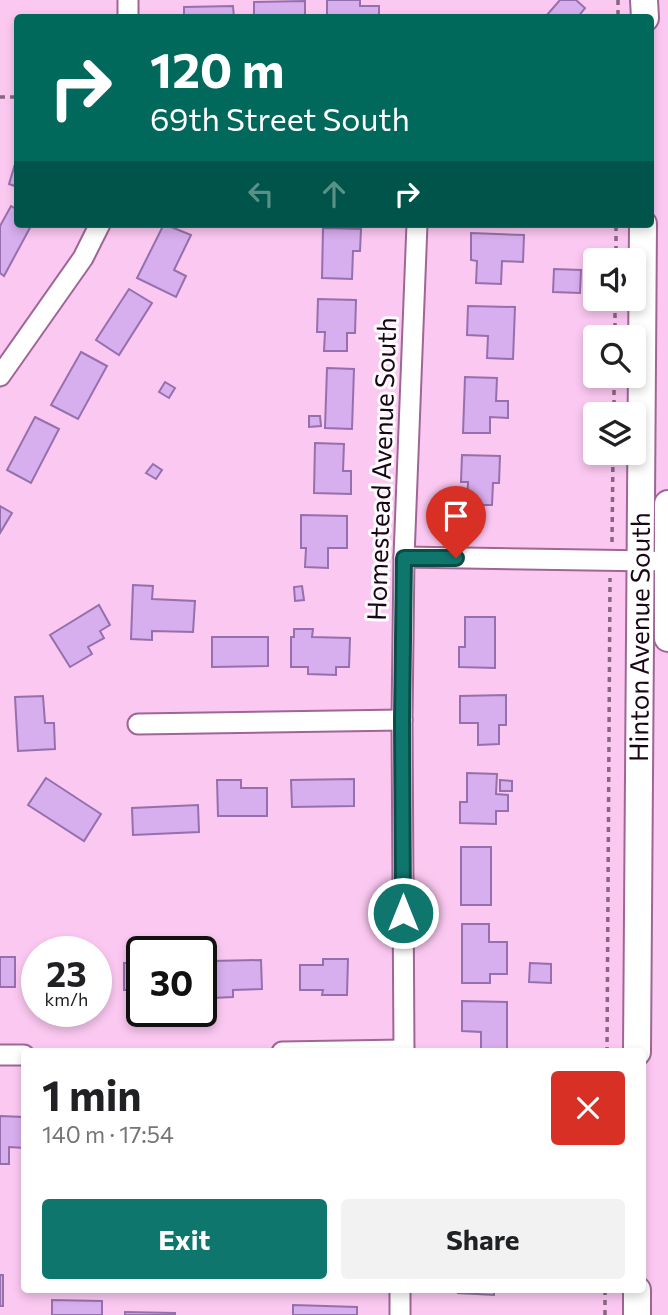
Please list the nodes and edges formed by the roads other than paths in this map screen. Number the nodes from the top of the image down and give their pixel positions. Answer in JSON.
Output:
{"nodes":[{"id":1,"x":98,"y":228,"type":"edge"},
{"id":2,"x":417,"y":228,"type":"edge"},
{"id":3,"x":643,"y":228,"type":"edge"},
{"id":4,"x":0,"y":376,"type":"edge"},
{"id":5,"x":668,"y":504,"type":"edge"},
{"id":6,"x":404,"y":558,"type":"junction"},
{"id":7,"x":640,"y":561,"type":"junction"},
{"id":8,"x":668,"y":561,"type":"edge"},
{"id":9,"x":668,"y":638,"type":"edge"},
{"id":10,"x":402,"y":720,"type":"junction"},
{"id":11,"x":138,"y":724,"type":"dead end"},
{"id":12,"x":404,"y":1048,"type":"edge"},
{"id":13,"x":637,"y":1048,"type":"edge"},
{"id":14,"x":0,"y":1055,"type":"edge"},
{"id":15,"x":21,"y":1055,"type":"edge"},
{"id":16,"x":400,"y":1293,"type":"edge"},
{"id":17,"x":637,"y":1293,"type":"edge"},
{"id":18,"x":400,"y":1315,"type":"edge"},
{"id":19,"x":637,"y":1315,"type":"edge"}],
"edges":[{"from":1,"to":4,"type":"street"},
{"from":2,"to":6,"type":"street","name":"Homestead Avenue South"},
{"from":3,"to":7,"type":"main road","name":"Hinton Avenue South"},
{"from":5,"to":8,"type":"main road","name":"Hinton Avenue South"},
{"from":6,"to":7,"type":"street"},
{"from":6,"to":10,"type":"street","name":"Homestead Avenue South"},
{"from":7,"to":8,"type":"street"},
{"from":7,"to":13,"type":"main road","name":"Hinton Avenue South"},
{"from":8,"to":9,"type":"main road","name":"Hinton Avenue South"},
{"from":10,"to":11,"type":"street"},
{"from":10,"to":12,"type":"street","name":"Homestead Avenue South"},
{"from":14,"to":15,"type":"street"},
{"from":16,"to":18,"type":"street"},
{"from":17,"to":19,"type":"main road"}]}
